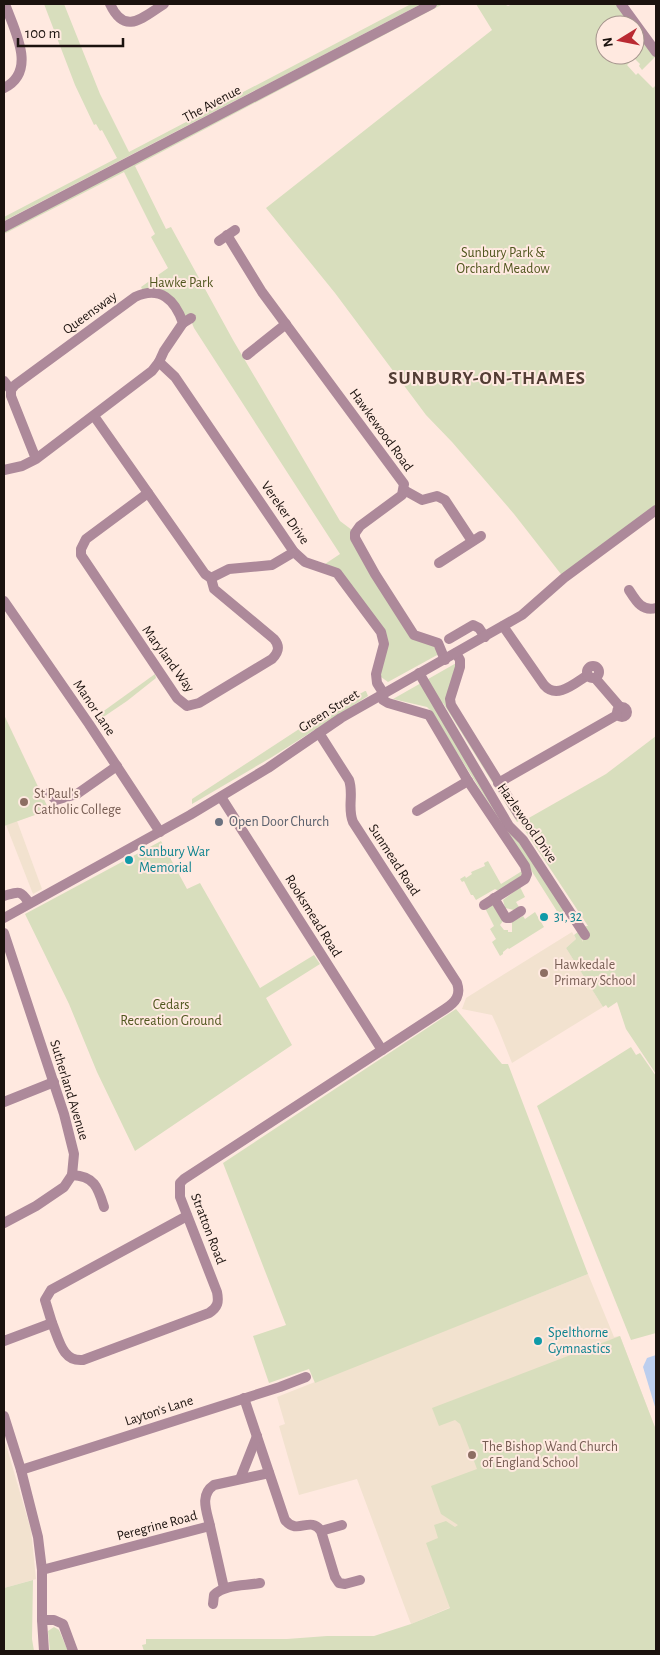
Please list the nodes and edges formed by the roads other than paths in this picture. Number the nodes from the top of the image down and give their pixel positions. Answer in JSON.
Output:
{"nodes":[{"id":1,"x":5,"y":4,"type":"edge"},
{"id":2,"x":110,"y":4,"type":"edge"},
{"id":3,"x":164,"y":4,"type":"edge"},
{"id":4,"x":432,"y":4,"type":"edge"},
{"id":5,"x":621,"y":4,"type":"edge"},
{"id":6,"x":656,"y":52,"type":"edge"},
{"id":7,"x":4,"y":88,"type":"edge"},
{"id":8,"x":4,"y":227,"type":"edge"},
{"id":9,"x":227,"y":235,"type":"dead end"},
{"id":10,"x":286,"y":324,"type":"junction"},
{"id":11,"x":246,"y":355,"type":"dead end"},
{"id":12,"x":159,"y":362,"type":"junction"},
{"id":13,"x":4,"y":381,"type":"edge"},
{"id":14,"x":11,"y":390,"type":"junction"},
{"id":15,"x":94,"y":416,"type":"junction"},
{"id":16,"x":36,"y":459,"type":"junction"},
{"id":17,"x":4,"y":470,"type":"edge"},
{"id":18,"x":404,"y":490,"type":"junction"},
{"id":19,"x":148,"y":493,"type":"junction"},
{"id":20,"x":656,"y":510,"type":"edge"},
{"id":21,"x":294,"y":552,"type":"junction"},
{"id":22,"x":441,"y":558,"type":"dead end"},
{"id":23,"x":211,"y":578,"type":"junction"},
{"id":24,"x":629,"y":590,"type":"dead end"},
{"id":25,"x":4,"y":601,"type":"edge"},
{"id":26,"x":656,"y":608,"type":"edge"},
{"id":27,"x":502,"y":626,"type":"junction"},
{"id":28,"x":485,"y":637,"type":"junction"},
{"id":29,"x":449,"y":638,"type":"dead end"},
{"id":30,"x":456,"y":653,"type":"junction"},
{"id":31,"x":445,"y":660,"type":"junction"},
{"id":32,"x":419,"y":673,"type":"junction"},
{"id":33,"x":382,"y":695,"type":"junction"},
{"id":34,"x":319,"y":733,"type":"junction"},
{"id":35,"x":117,"y":766,"type":"junction"},
{"id":36,"x":468,"y":781,"type":"junction"},
{"id":37,"x":498,"y":783,"type":"junction"},
{"id":38,"x":49,"y":793,"type":"dead end"},
{"id":39,"x":221,"y":796,"type":"junction"},
{"id":40,"x":417,"y":811,"type":"dead end"},
{"id":41,"x":519,"y":815,"type":"dead end"},
{"id":42,"x":160,"y":832,"type":"junction"},
{"id":43,"x":4,"y":896,"type":"edge"},
{"id":44,"x":494,"y":898,"type":"junction"},
{"id":45,"x":28,"y":903,"type":"junction"},
{"id":46,"x":484,"y":905,"type":"dead end"},
{"id":47,"x":521,"y":910,"type":"dead end"},
{"id":48,"x":4,"y":918,"type":"edge"},
{"id":49,"x":4,"y":933,"type":"edge"},
{"id":50,"x":585,"y":935,"type":"dead end"},
{"id":51,"x":458,"y":998,"type":"joint"},
{"id":52,"x":382,"y":1050,"type":"junction"},
{"id":53,"x":54,"y":1082,"type":"junction"},
{"id":54,"x":4,"y":1102,"type":"edge"},
{"id":55,"x":72,"y":1175,"type":"junction"},
{"id":56,"x":104,"y":1207,"type":"dead end"},
{"id":57,"x":187,"y":1216,"type":"junction"},
{"id":58,"x":4,"y":1223,"type":"edge"},
{"id":59,"x":52,"y":1323,"type":"junction"},
{"id":60,"x":4,"y":1341,"type":"edge"},
{"id":61,"x":306,"y":1377,"type":"dead end"},
{"id":62,"x":244,"y":1398,"type":"junction"},
{"id":63,"x":4,"y":1416,"type":"edge"},
{"id":64,"x":257,"y":1436,"type":"junction"},
{"id":65,"x":21,"y":1470,"type":"junction"},
{"id":66,"x":269,"y":1473,"type":"junction"},
{"id":67,"x":240,"y":1479,"type":"junction"},
{"id":68,"x":342,"y":1525,"type":"dead end"},
{"id":69,"x":210,"y":1526,"type":"junction"},
{"id":70,"x":321,"y":1531,"type":"junction"},
{"id":71,"x":42,"y":1570,"type":"junction"},
{"id":72,"x":360,"y":1580,"type":"dead end"},
{"id":73,"x":260,"y":1583,"type":"dead end"},
{"id":74,"x":224,"y":1588,"type":"junction"},
{"id":75,"x":213,"y":1604,"type":"dead end"},
{"id":76,"x":42,"y":1620,"type":"junction"},
{"id":77,"x":44,"y":1651,"type":"edge"},
{"id":78,"x":73,"y":1651,"type":"edge"}],
"edges":[{"from":1,"to":7,"type":"street"},
{"from":2,"to":3,"type":"street"},
{"from":4,"to":8,"type":"street","name":"The Avenue"},
{"from":5,"to":6,"type":"street"},
{"from":9,"to":10,"type":"street","name":"Hawkewood Road"},
{"from":10,"to":11,"type":"street"},
{"from":10,"to":18,"type":"street","name":"Hawkewood Road"},
{"from":12,"to":14,"type":"street","name":"Queensway"},
{"from":12,"to":15,"type":"street","name":"Queensway"},
{"from":12,"to":21,"type":"street","name":"Vereker Drive"},
{"from":13,"to":14,"type":"street"},
{"from":14,"to":16,"type":"street"},
{"from":15,"to":16,"type":"street","name":"Queensway"},
{"from":15,"to":19,"type":"street","name":"Maryland Way"},
{"from":16,"to":17,"type":"street","name":"Queensway"},
{"from":18,"to":22,"type":"street"},
{"from":18,"to":31,"type":"street","name":"Hawkewood Road"},
{"from":19,"to":23,"type":"street","name":"Maryland Way"},
{"from":19,"to":23,"type":"street","name":"Maryland Way"},
{"from":20,"to":27,"type":"street","name":"Green Street"},
{"from":21,"to":23,"type":"street"},
{"from":21,"to":33,"type":"street","name":"Vereker Drive"},
{"from":24,"to":26,"type":"street"},
{"from":25,"to":35,"type":"street","name":"Manor Lane"},
{"from":27,"to":28,"type":"street","name":"Green Street"},
{"from":27,"to":37,"type":"street"},
{"from":28,"to":29,"type":"street"},
{"from":28,"to":30,"type":"street","name":"Green Street"},
{"from":30,"to":31,"type":"street","name":"Green Street"},
{"from":30,"to":37,"type":"street"},
{"from":31,"to":32,"type":"street","name":"Green Street"},
{"from":32,"to":33,"type":"street","name":"Green Street"},
{"from":32,"to":50,"type":"street","name":"Hazlewood Drive"},
{"from":33,"to":34,"type":"street","name":"Green Street"},
{"from":33,"to":36,"type":"street"},
{"from":34,"to":39,"type":"street","name":"Green Street"},
{"from":34,"to":51,"type":"street","name":"Sunmead Road"},
{"from":35,"to":38,"type":"street"},
{"from":35,"to":42,"type":"street","name":"Manor Lane"},
{"from":36,"to":40,"type":"street"},
{"from":36,"to":44,"type":"street"},
{"from":37,"to":41,"type":"street"},
{"from":39,"to":42,"type":"street","name":"Green Street"},
{"from":39,"to":52,"type":"street","name":"Rooksmead Road"},
{"from":42,"to":45,"type":"street","name":"Green Street"},
{"from":43,"to":45,"type":"street"},
{"from":44,"to":46,"type":"street"},
{"from":44,"to":47,"type":"street"},
{"from":45,"to":48,"type":"street","name":"Green Street"},
{"from":49,"to":53,"type":"street","name":"Sutherland Avenue"},
{"from":51,"to":52,"type":"street","name":"Stratton Road"},
{"from":52,"to":57,"type":"street","name":"Stratton Road"},
{"from":53,"to":54,"type":"street"},
{"from":53,"to":55,"type":"street","name":"Sutherland Avenue"},
{"from":55,"to":56,"type":"street"},
{"from":55,"to":58,"type":"street"},
{"from":57,"to":59,"type":"street"},
{"from":57,"to":59,"type":"street","name":"Stratton Road"},
{"from":59,"to":60,"type":"street"},
{"from":61,"to":62,"type":"street","name":"Layton's Lane"},
{"from":62,"to":64,"type":"street"},
{"from":62,"to":65,"type":"street","name":"Layton's Lane"},
{"from":63,"to":65,"type":"street"},
{"from":64,"to":66,"type":"street"},
{"from":64,"to":67,"type":"street"},
{"from":65,"to":71,"type":"street"},
{"from":66,"to":67,"type":"street","name":"Peregrine Road"},
{"from":66,"to":70,"type":"street"},
{"from":67,"to":69,"type":"street","name":"Peregrine Road"},
{"from":68,"to":70,"type":"street"},
{"from":69,"to":71,"type":"street","name":"Peregrine Road"},
{"from":69,"to":74,"type":"street"},
{"from":70,"to":72,"type":"street"},
{"from":71,"to":76,"type":"street"},
{"from":73,"to":74,"type":"street"},
{"from":74,"to":75,"type":"street"},
{"from":76,"to":77,"type":"street"},
{"from":76,"to":78,"type":"street"}]}
